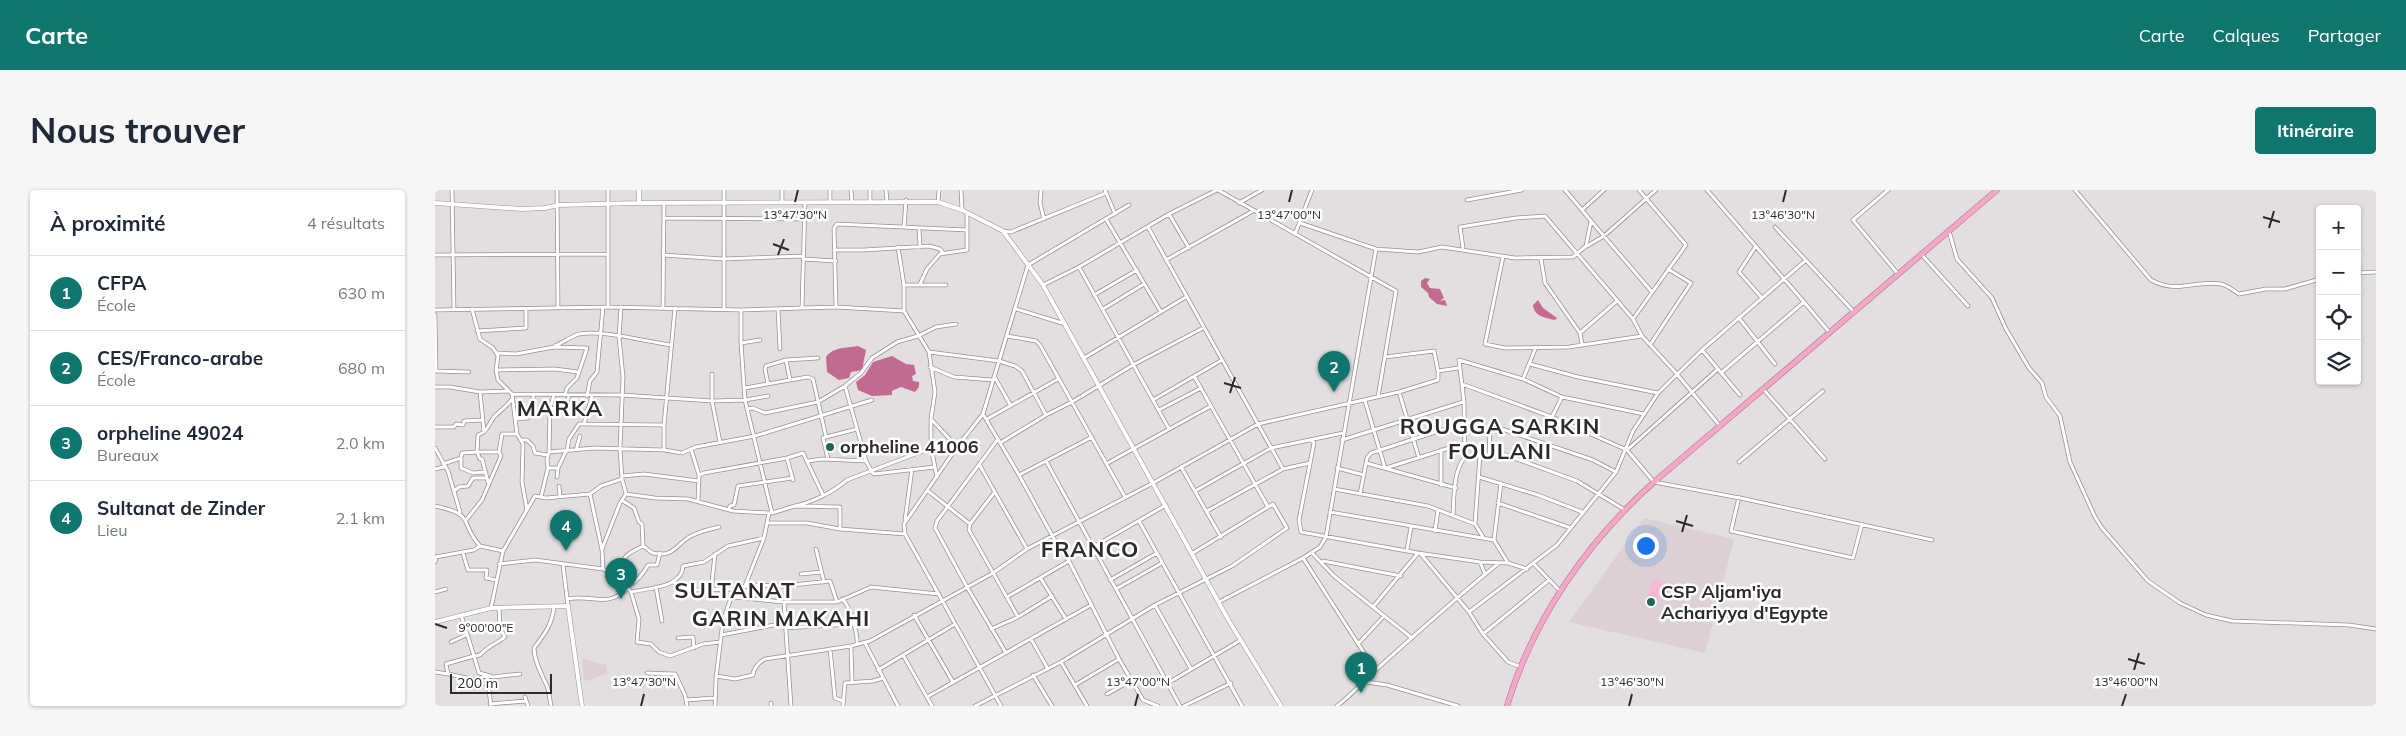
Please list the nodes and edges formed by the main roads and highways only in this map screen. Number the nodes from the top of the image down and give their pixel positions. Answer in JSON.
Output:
{"nodes":[{"id":1,"x":1997,"y":190,"type":"edge"},
{"id":2,"x":1507,"y":706,"type":"edge"}],
"edges":[{"from":1,"to":2,"type":"highway"}]}
